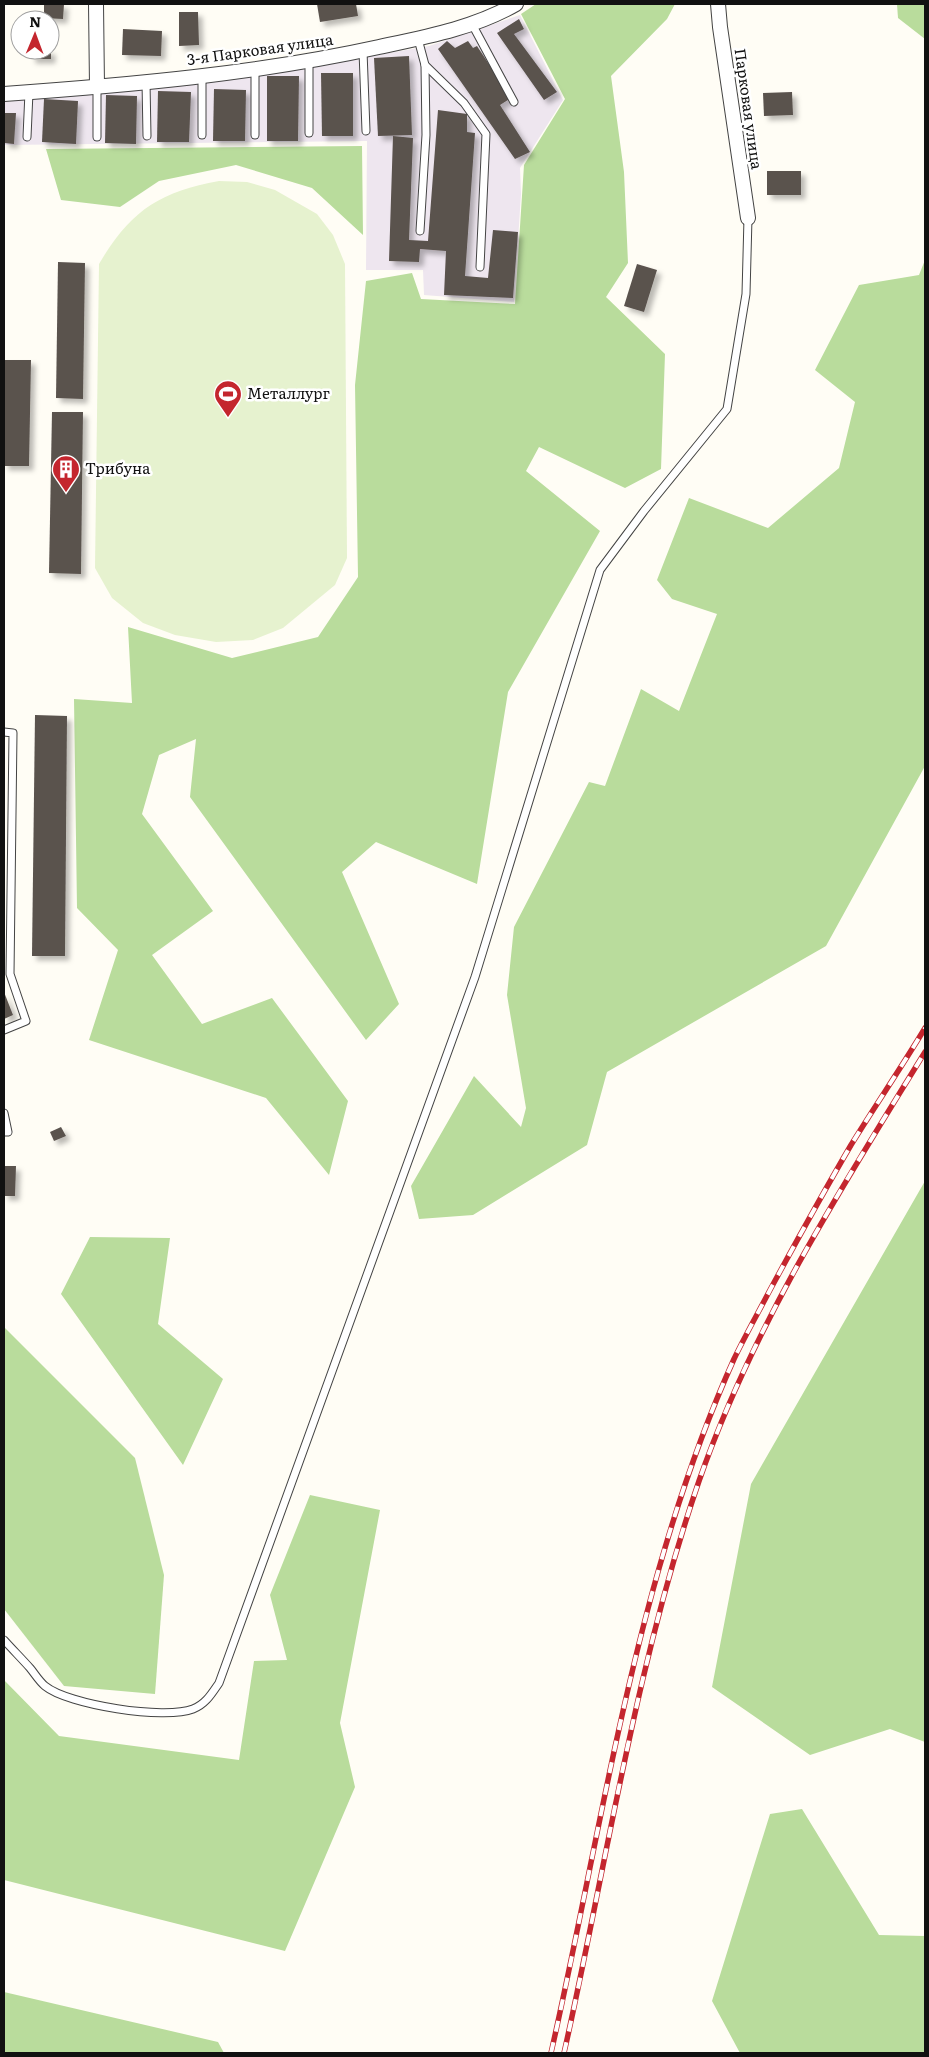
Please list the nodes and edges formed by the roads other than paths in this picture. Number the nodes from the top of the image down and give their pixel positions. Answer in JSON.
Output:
{"nodes":[{"id":1,"x":96,"y":4,"type":"edge"},
{"id":2,"x":515,"y":4,"type":"edge"},
{"id":3,"x":718,"y":4,"type":"edge"},
{"id":4,"x":472,"y":24,"type":"junction"},
{"id":5,"x":418,"y":39,"type":"junction"},
{"id":6,"x":363,"y":51,"type":"junction"},
{"id":7,"x":309,"y":61,"type":"junction"},
{"id":8,"x":425,"y":65,"type":"junction"},
{"id":9,"x":255,"y":70,"type":"junction"},
{"id":10,"x":202,"y":76,"type":"junction"},
{"id":11,"x":146,"y":81,"type":"junction"},
{"id":12,"x":97,"y":86,"type":"junction"},
{"id":13,"x":29,"y":92,"type":"junction"},
{"id":14,"x":4,"y":94,"type":"edge"},
{"id":15,"x":514,"y":102,"type":"dead end"},
{"id":16,"x":366,"y":131,"type":"dead end"},
{"id":17,"x":309,"y":134,"type":"dead end"},
{"id":18,"x":202,"y":135,"type":"dead end"},
{"id":19,"x":255,"y":135,"type":"dead end"},
{"id":20,"x":147,"y":136,"type":"dead end"},
{"id":21,"x":97,"y":137,"type":"dead end"},
{"id":22,"x":27,"y":138,"type":"dead end"},
{"id":23,"x":748,"y":218,"type":"joint"},
{"id":24,"x":420,"y":231,"type":"dead end"},
{"id":25,"x":480,"y":267,"type":"dead end"},
{"id":26,"x":4,"y":732,"type":"edge"},
{"id":27,"x":4,"y":1030,"type":"edge"},
{"id":28,"x":4,"y":1112,"type":"edge"},
{"id":29,"x":4,"y":1132,"type":"edge"},
{"id":30,"x":4,"y":1640,"type":"edge"}],
"edges":[{"from":1,"to":12,"type":"street"},
{"from":2,"to":4,"type":"street","name":"3-я Парковая улица"},
{"from":3,"to":23,"type":"street","name":"Парковая улица"},
{"from":4,"to":5,"type":"street","name":"3-я Парковая улица"},
{"from":4,"to":15,"type":"lane"},
{"from":5,"to":6,"type":"street","name":"3-я Парковая улица"},
{"from":5,"to":8,"type":"lane"},
{"from":6,"to":7,"type":"street","name":"3-я Парковая улица"},
{"from":6,"to":16,"type":"lane"},
{"from":7,"to":9,"type":"street","name":"3-я Парковая улица"},
{"from":7,"to":17,"type":"lane"},
{"from":8,"to":24,"type":"lane"},
{"from":8,"to":25,"type":"lane"},
{"from":9,"to":10,"type":"street","name":"3-я Парковая улица"},
{"from":9,"to":19,"type":"lane"},
{"from":10,"to":11,"type":"street","name":"3-я Парковая улица"},
{"from":10,"to":18,"type":"lane"},
{"from":11,"to":12,"type":"street","name":"3-я Парковая улица"},
{"from":11,"to":20,"type":"lane"},
{"from":12,"to":13,"type":"street","name":"3-я Парковая улица"},
{"from":12,"to":21,"type":"lane"},
{"from":13,"to":14,"type":"street","name":"3-я Парковая улица"},
{"from":13,"to":22,"type":"lane"},
{"from":23,"to":30,"type":"lane"},
{"from":26,"to":27,"type":"lane"},
{"from":28,"to":29,"type":"lane"}]}
